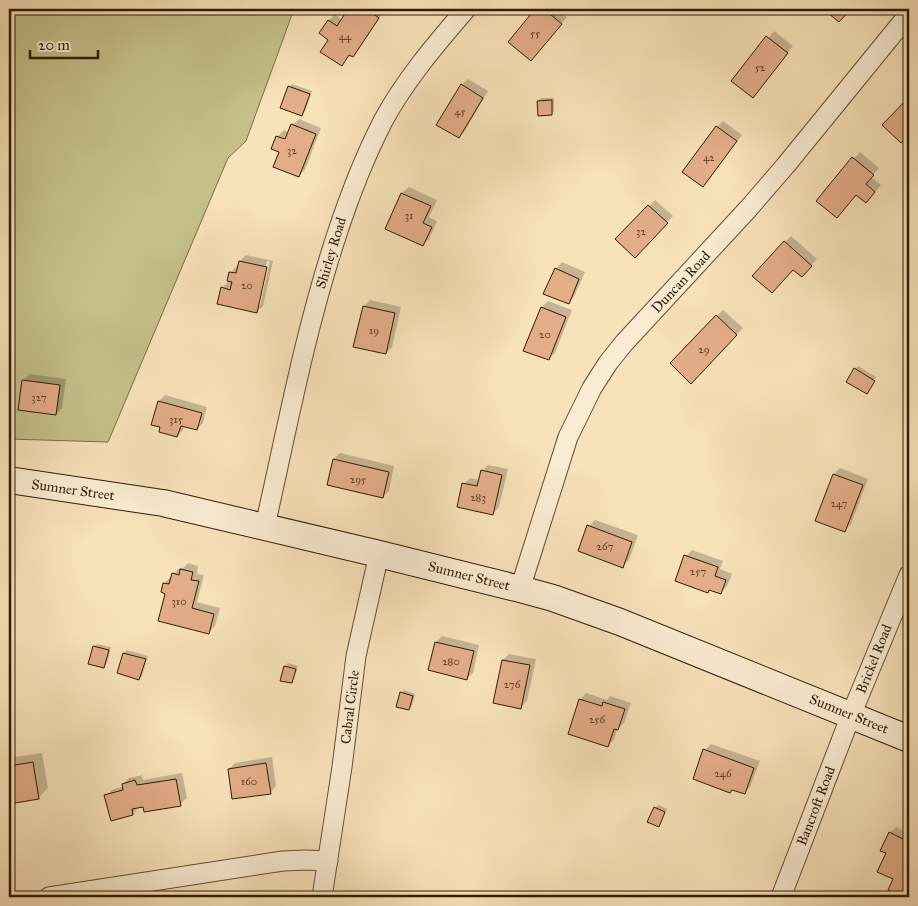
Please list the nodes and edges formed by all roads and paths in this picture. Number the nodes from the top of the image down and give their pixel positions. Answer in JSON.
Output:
{"nodes":[{"id":1,"x":466,"y":9,"type":"edge"},
{"id":2,"x":909,"y":14,"type":"edge"},
{"id":3,"x":9,"y":480,"type":"edge"},
{"id":4,"x":265,"y":526,"type":"junction"},
{"id":5,"x":379,"y":554,"type":"junction"},
{"id":6,"x":909,"y":575,"type":"edge"},
{"id":7,"x":520,"y":589,"type":"junction"},
{"id":8,"x":851,"y":715,"type":"junction"},
{"id":9,"x":909,"y":739,"type":"edge"},
{"id":10,"x":328,"y":861,"type":"junction"},
{"id":11,"x":49,"y":897,"type":"edge"},
{"id":12,"x":322,"y":897,"type":"edge"},
{"id":13,"x":780,"y":897,"type":"edge"}],
"edges":[{"from":1,"to":4,"type":"street","name":"Shirley Road"},
{"from":2,"to":7,"type":"street","name":"Duncan Road"},
{"from":3,"to":4,"type":"main road","name":"Sumner Street"},
{"from":4,"to":5,"type":"main road","name":"Sumner Street"},
{"from":5,"to":7,"type":"main road","name":"Sumner Street"},
{"from":5,"to":10,"type":"street","name":"Cabral Circle"},
{"from":6,"to":8,"type":"street","name":"Brickel Road"},
{"from":7,"to":8,"type":"main road","name":"Sumner Street"},
{"from":8,"to":9,"type":"main road","name":"Sumner Street"},
{"from":8,"to":13,"type":"street","name":"Bancroft Road"},
{"from":10,"to":11,"type":"street"},
{"from":10,"to":12,"type":"street","name":"Cabral Circle"}]}
